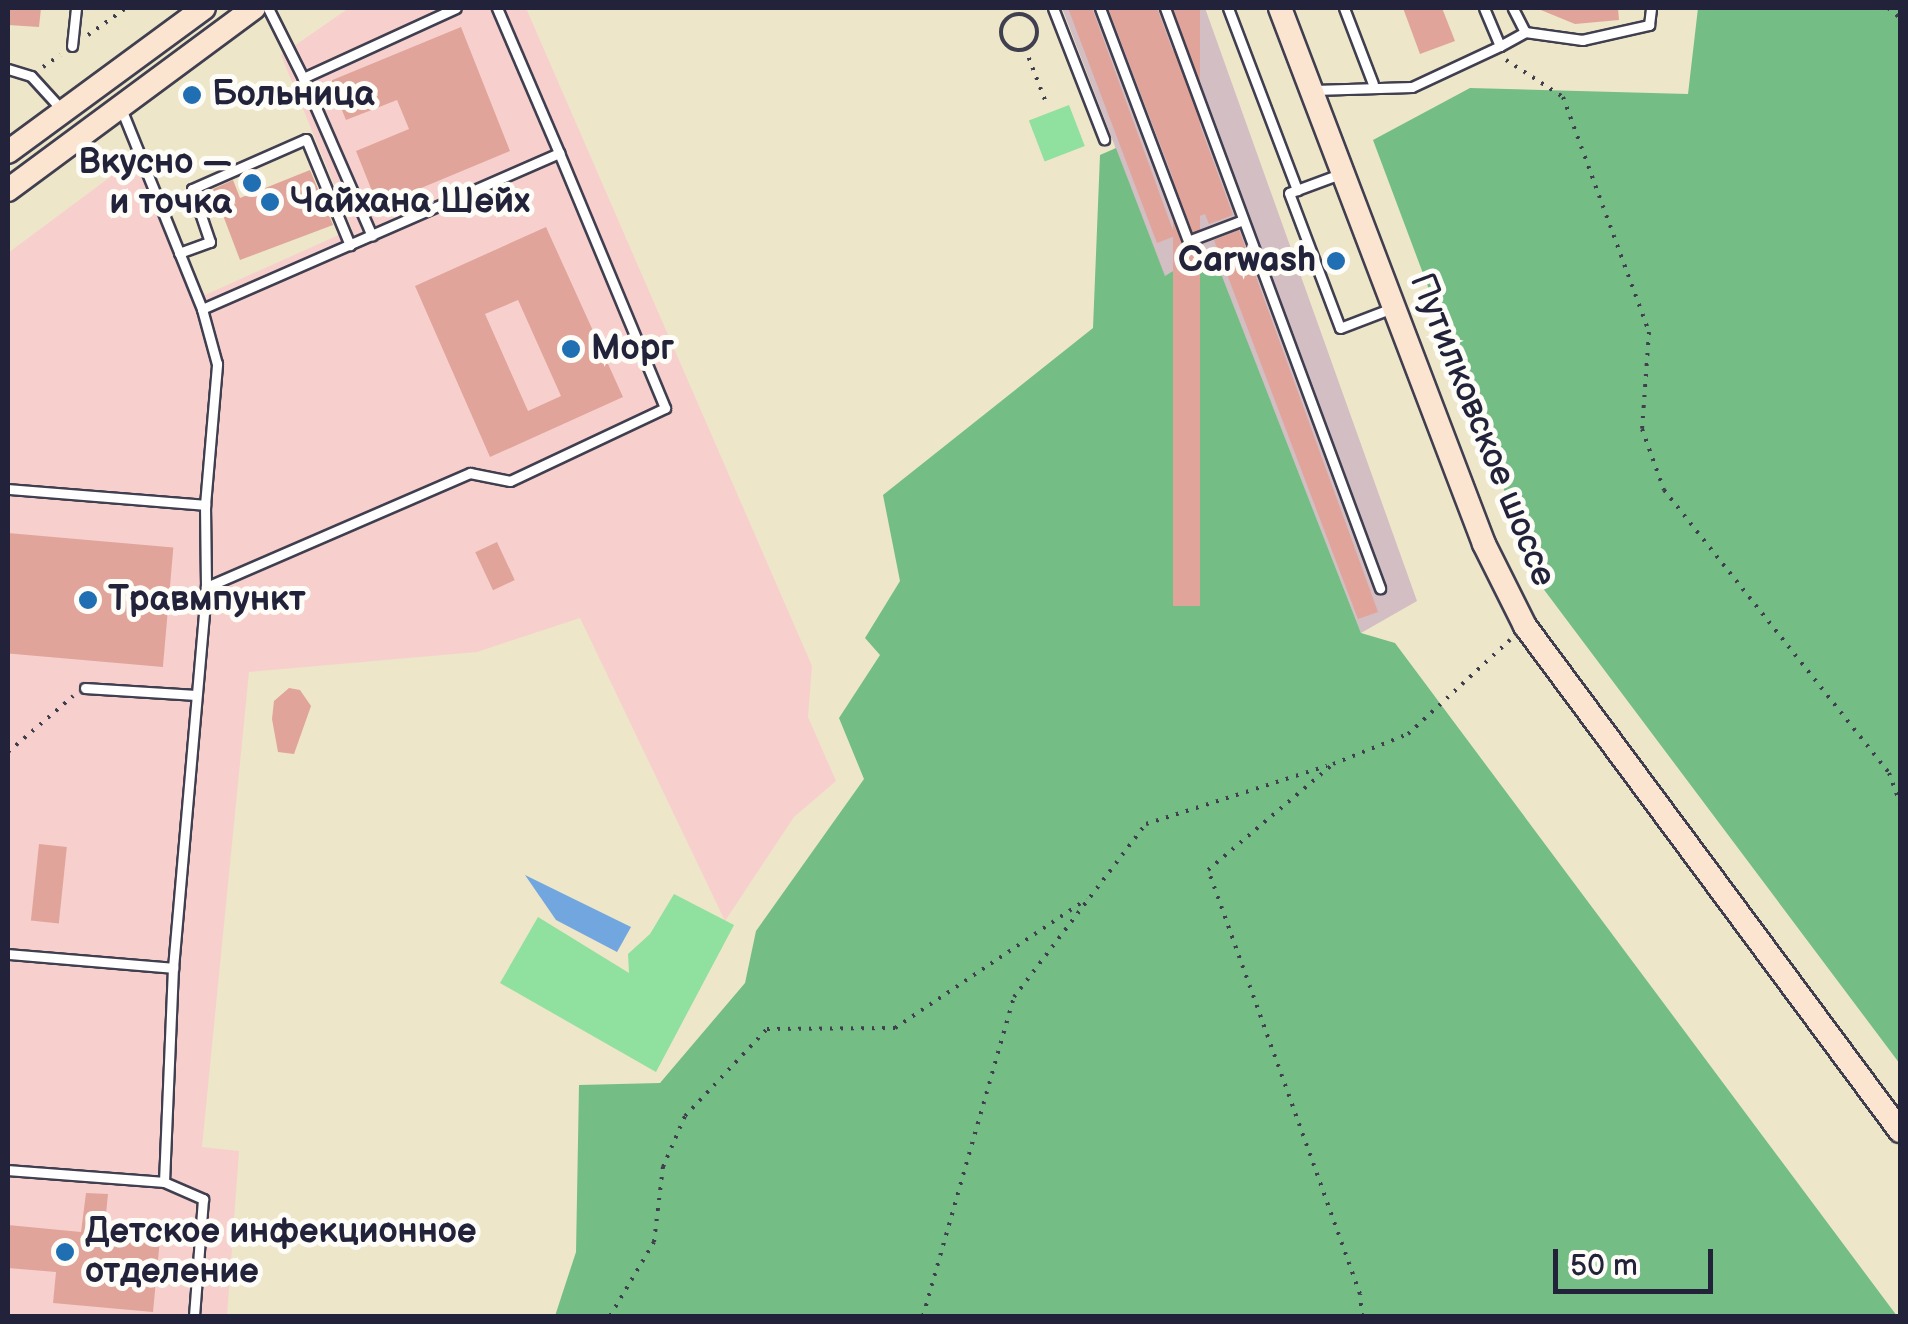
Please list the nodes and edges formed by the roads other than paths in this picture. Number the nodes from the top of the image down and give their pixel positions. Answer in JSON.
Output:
{"nodes":[{"id":1,"x":76,"y":8,"type":"edge"},
{"id":2,"x":254,"y":8,"type":"edge"},
{"id":3,"x":268,"y":8,"type":"edge"},
{"id":4,"x":456,"y":8,"type":"edge"},
{"id":5,"x":497,"y":8,"type":"edge"},
{"id":6,"x":1053,"y":8,"type":"edge"},
{"id":7,"x":1100,"y":8,"type":"edge"},
{"id":8,"x":1165,"y":8,"type":"edge"},
{"id":9,"x":1228,"y":8,"type":"edge"},
{"id":10,"x":1280,"y":8,"type":"edge"},
{"id":11,"x":1344,"y":8,"type":"edge"},
{"id":12,"x":1484,"y":8,"type":"edge"},
{"id":13,"x":1512,"y":8,"type":"edge"},
{"id":14,"x":1650,"y":8,"type":"edge"},
{"id":15,"x":194,"y":10,"type":"edge"},
{"id":16,"x":1526,"y":32,"type":"junction"},
{"id":17,"x":72,"y":46,"type":"dead end"},
{"id":18,"x":1500,"y":46,"type":"junction"},
{"id":19,"x":8,"y":69,"type":"edge"},
{"id":20,"x":303,"y":78,"type":"junction"},
{"id":21,"x":1373,"y":84,"type":"junction"},
{"id":22,"x":1311,"y":90,"type":"junction"},
{"id":23,"x":120,"y":106,"type":"junction"},
{"id":24,"x":63,"y":112,"type":"junction"},
{"id":25,"x":1104,"y":139,"type":"dead end"},
{"id":26,"x":8,"y":152,"type":"edge"},
{"id":27,"x":559,"y":153,"type":"junction"},
{"id":28,"x":1343,"y":173,"type":"junction"},
{"id":29,"x":8,"y":190,"type":"edge"},
{"id":30,"x":1297,"y":190,"type":"junction"},
{"id":31,"x":1242,"y":220,"type":"junction"},
{"id":32,"x":372,"y":236,"type":"junction"},
{"id":33,"x":350,"y":245,"type":"junction"},
{"id":34,"x":179,"y":253,"type":"junction"},
{"id":35,"x":1394,"y":307,"type":"junction"},
{"id":36,"x":202,"y":309,"type":"junction"},
{"id":37,"x":8,"y":489,"type":"edge"},
{"id":38,"x":205,"y":506,"type":"junction"},
{"id":39,"x":206,"y":587,"type":"junction"},
{"id":40,"x":1380,"y":588,"type":"dead end"},
{"id":41,"x":85,"y":688,"type":"road end"},
{"id":42,"x":196,"y":695,"type":"junction"},
{"id":43,"x":8,"y":954,"type":"edge"},
{"id":44,"x":173,"y":968,"type":"junction"},
{"id":45,"x":1900,"y":1131,"type":"edge"},
{"id":46,"x":8,"y":1170,"type":"edge"},
{"id":47,"x":164,"y":1182,"type":"junction"},
{"id":48,"x":194,"y":1316,"type":"edge"}],
"edges":[{"from":1,"to":17,"type":"lane"},
{"from":2,"to":23,"type":"main road"},
{"from":3,"to":20,"type":"lane"},
{"from":4,"to":20,"type":"lane"},
{"from":5,"to":27,"type":"lane"},
{"from":6,"to":25,"type":"lane"},
{"from":7,"to":31,"type":"lane"},
{"from":8,"to":31,"type":"lane"},
{"from":9,"to":30,"type":"lane"},
{"from":10,"to":22,"type":"main road","name":"Путилковское шоссе"},
{"from":11,"to":21,"type":"lane"},
{"from":12,"to":18,"type":"lane"},
{"from":13,"to":16,"type":"lane"},
{"from":14,"to":16,"type":"lane"},
{"from":15,"to":24,"type":"main road"},
{"from":16,"to":18,"type":"lane"},
{"from":18,"to":21,"type":"lane"},
{"from":19,"to":24,"type":"lane"},
{"from":20,"to":32,"type":"lane"},
{"from":21,"to":22,"type":"lane"},
{"from":22,"to":28,"type":"main road","name":"Путилковское шоссе"},
{"from":23,"to":29,"type":"main road"},
{"from":23,"to":34,"type":"lane"},
{"from":24,"to":26,"type":"main road"},
{"from":27,"to":32,"type":"lane"},
{"from":27,"to":39,"type":"lane"},
{"from":28,"to":30,"type":"lane"},
{"from":28,"to":35,"type":"main road","name":"Путилковское шоссе"},
{"from":30,"to":35,"type":"lane"},
{"from":31,"to":40,"type":"lane"},
{"from":32,"to":33,"type":"lane"},
{"from":33,"to":34,"type":"lane"},
{"from":33,"to":36,"type":"lane"},
{"from":34,"to":36,"type":"lane"},
{"from":35,"to":45,"type":"main road","name":"Путилковское шоссе"},
{"from":36,"to":38,"type":"lane"},
{"from":37,"to":38,"type":"lane"},
{"from":38,"to":39,"type":"lane"},
{"from":39,"to":42,"type":"lane"},
{"from":41,"to":42,"type":"lane"},
{"from":42,"to":44,"type":"lane"},
{"from":43,"to":44,"type":"lane"},
{"from":44,"to":47,"type":"lane"},
{"from":46,"to":47,"type":"lane"},
{"from":47,"to":48,"type":"lane"}]}
